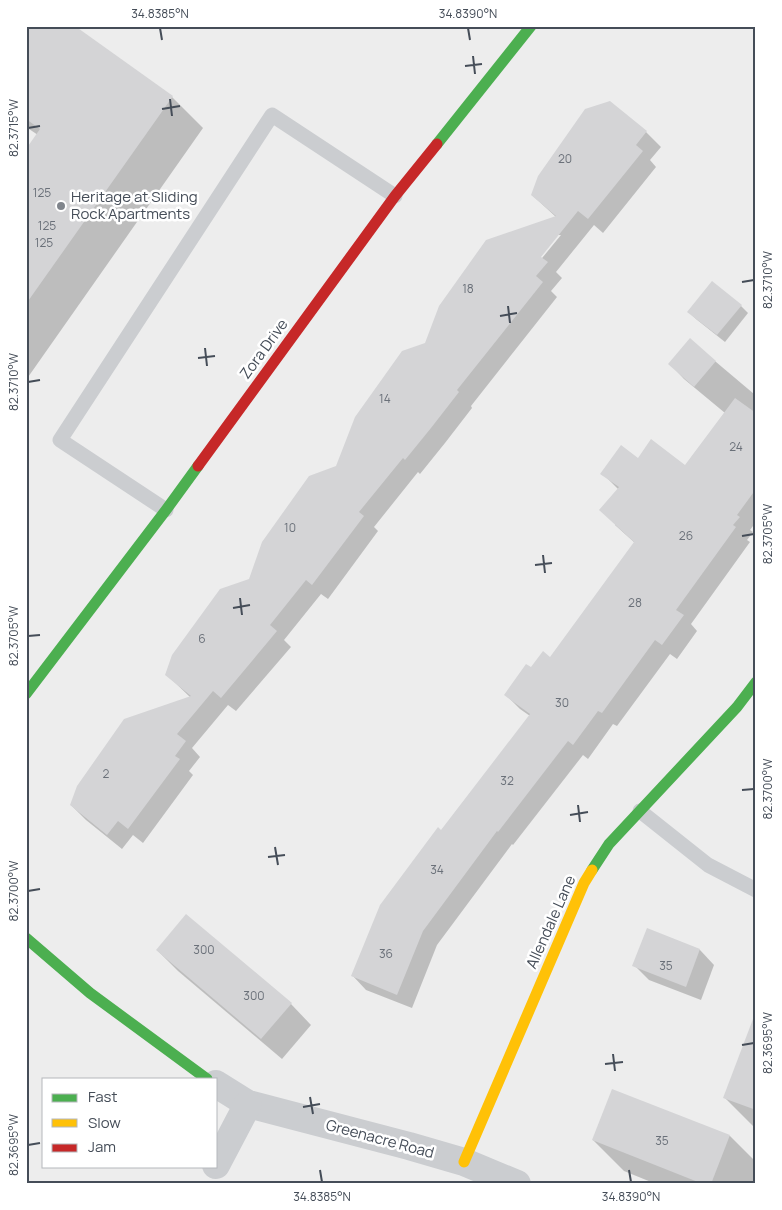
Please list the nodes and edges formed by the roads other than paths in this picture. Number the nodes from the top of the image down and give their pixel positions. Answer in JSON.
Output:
{"nodes":[{"id":1,"x":531,"y":26,"type":"edge"},
{"id":2,"x":395,"y":196,"type":"junction"},
{"id":3,"x":166,"y":510,"type":"junction"},
{"id":4,"x":756,"y":682,"type":"edge"},
{"id":5,"x":26,"y":694,"type":"edge"},
{"id":6,"x":746,"y":704,"type":"edge"},
{"id":7,"x":640,"y":811,"type":"junction"},
{"id":8,"x":756,"y":890,"type":"edge"},
{"id":9,"x":26,"y":938,"type":"edge"},
{"id":10,"x":206,"y":1078,"type":"edge"},
{"id":11,"x":218,"y":1085,"type":"edge"},
{"id":12,"x":248,"y":1104,"type":"junction"},
{"id":13,"x":218,"y":1162,"type":"edge"},
{"id":14,"x":464,"y":1162,"type":"junction"},
{"id":15,"x":215,"y":1168,"type":"edge"},
{"id":16,"x":206,"y":1184,"type":"edge"},
{"id":17,"x":517,"y":1184,"type":"edge"}],
"edges":[{"from":1,"to":2,"type":"street","name":"Zora Drive"},
{"from":2,"to":3,"type":"street","name":"Zora Drive"},
{"from":2,"to":3,"type":"lane"},
{"from":3,"to":5,"type":"street","name":"Zora Drive"},
{"from":4,"to":6,"type":"street","name":"Allendale Lane"},
{"from":6,"to":7,"type":"street","name":"Allendale Lane"},
{"from":7,"to":8,"type":"lane"},
{"from":7,"to":14,"type":"street","name":"Allendale Lane"},
{"from":9,"to":10,"type":"street"},
{"from":11,"to":12,"type":"street","name":"Greenacre Road"},
{"from":12,"to":13,"type":"street"},
{"from":12,"to":14,"type":"street","name":"Greenacre Road"},
{"from":14,"to":17,"type":"street","name":"Greenacre Road"},
{"from":15,"to":16,"type":"street"}]}
